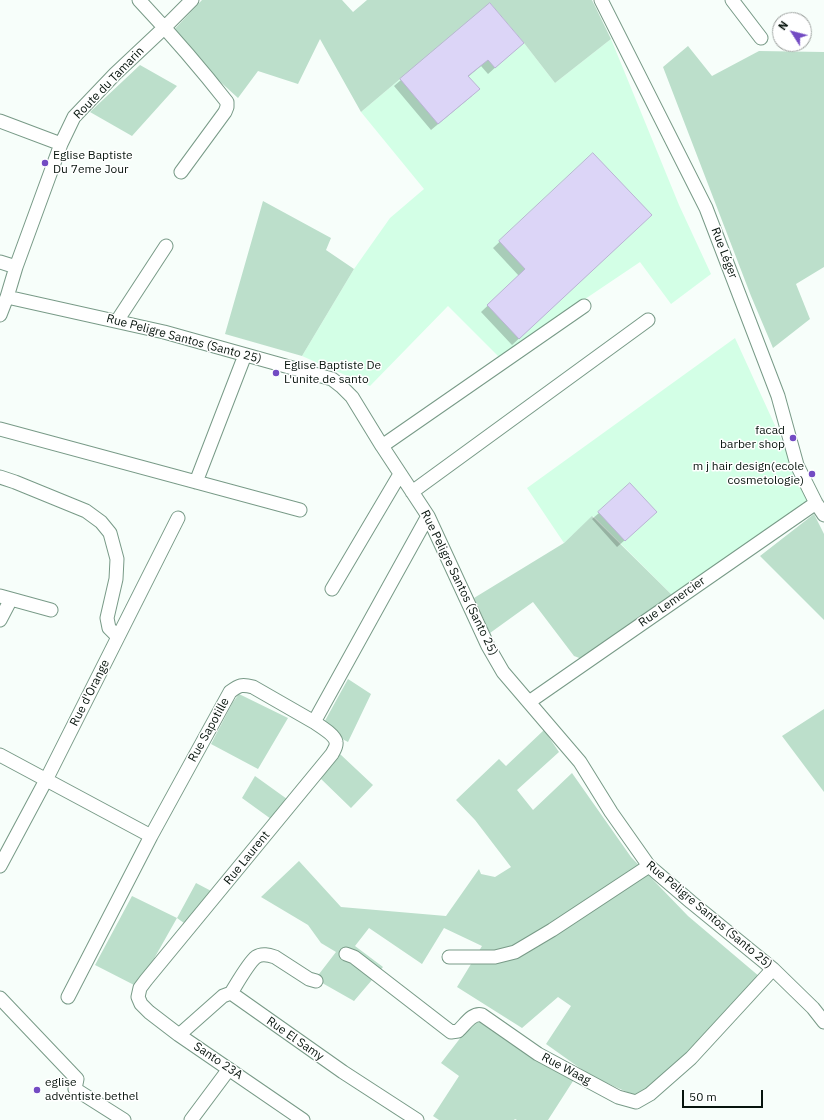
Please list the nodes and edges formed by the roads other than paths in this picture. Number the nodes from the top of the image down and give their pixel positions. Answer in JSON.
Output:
{"nodes":[{"id":1,"x":139,"y":0,"type":"edge"},
{"id":2,"x":192,"y":0,"type":"edge"},
{"id":3,"x":601,"y":0,"type":"edge"},
{"id":4,"x":732,"y":0,"type":"edge"},
{"id":5,"x":165,"y":27,"type":"junction"},
{"id":6,"x":762,"y":38,"type":"dead end"},
{"id":7,"x":0,"y":121,"type":"edge"},
{"id":8,"x":61,"y":144,"type":"junction"},
{"id":9,"x":181,"y":172,"type":"dead end"},
{"id":10,"x":166,"y":246,"type":"dead end"},
{"id":11,"x":0,"y":262,"type":"edge"},
{"id":12,"x":16,"y":267,"type":"junction"},
{"id":13,"x":7,"y":297,"type":"junction"},
{"id":14,"x":584,"y":306,"type":"dead end"},
{"id":15,"x":0,"y":315,"type":"edge"},
{"id":16,"x":648,"y":320,"type":"dead end"},
{"id":17,"x":116,"y":321,"type":"junction"},
{"id":18,"x":245,"y":354,"type":"junction"},
{"id":19,"x":0,"y":429,"type":"edge"},
{"id":20,"x":382,"y":446,"type":"junction"},
{"id":21,"x":400,"y":474,"type":"junction"},
{"id":22,"x":0,"y":477,"type":"edge"},
{"id":23,"x":196,"y":482,"type":"junction"},
{"id":24,"x":412,"y":492,"type":"junction"},
{"id":25,"x":816,"y":504,"type":"junction"},
{"id":26,"x":300,"y":510,"type":"dead end"},
{"id":27,"x":824,"y":515,"type":"edge"},
{"id":28,"x":428,"y":516,"type":"junction"},
{"id":29,"x":178,"y":518,"type":"dead end"},
{"id":30,"x":332,"y":589,"type":"dead end"},
{"id":31,"x":5,"y":598,"type":"edge"},
{"id":32,"x":51,"y":610,"type":"dead end"},
{"id":33,"x":0,"y":620,"type":"edge"},
{"id":34,"x":118,"y":637,"type":"junction"},
{"id":35,"x":529,"y":702,"type":"junction"},
{"id":36,"x":314,"y":722,"type":"junction"},
{"id":37,"x":0,"y":755,"type":"edge"},
{"id":38,"x":46,"y":780,"type":"junction"},
{"id":39,"x":151,"y":836,"type":"junction"},
{"id":40,"x":0,"y":866,"type":"edge"},
{"id":41,"x":649,"y":866,"type":"junction"},
{"id":42,"x":346,"y":954,"type":"dead end"},
{"id":43,"x":449,"y":957,"type":"dead end"},
{"id":44,"x":773,"y":969,"type":"junction"},
{"id":45,"x":316,"y":981,"type":"dead end"},
{"id":46,"x":231,"y":993,"type":"junction"},
{"id":47,"x":68,"y":997,"type":"dead end"},
{"id":48,"x":138,"y":997,"type":"joint"},
{"id":49,"x":0,"y":998,"type":"edge"},
{"id":50,"x":824,"y":1022,"type":"edge"},
{"id":51,"x":179,"y":1035,"type":"junction"},
{"id":52,"x":229,"y":1068,"type":"junction"},
{"id":53,"x":124,"y":1120,"type":"edge"},
{"id":54,"x":191,"y":1120,"type":"edge"},
{"id":55,"x":303,"y":1120,"type":"edge"},
{"id":56,"x":417,"y":1120,"type":"edge"}],
"edges":[{"from":1,"to":5,"type":"street"},
{"from":2,"to":5,"type":"street","name":"Route du Tamarin"},
{"from":3,"to":25,"type":"street","name":"Rue Léger"},
{"from":4,"to":6,"type":"street"},
{"from":5,"to":8,"type":"street","name":"Route du Tamarin"},
{"from":5,"to":9,"type":"street"},
{"from":7,"to":8,"type":"street"},
{"from":8,"to":12,"type":"street","name":"Route du Tamarin"},
{"from":10,"to":17,"type":"street"},
{"from":11,"to":12,"type":"street"},
{"from":12,"to":13,"type":"street","name":"Route du Tamarin"},
{"from":13,"to":15,"type":"street","name":"Route du Tamarin"},
{"from":13,"to":17,"type":"street","name":"Rue Peligre Santos (Santo 25)"},
{"from":14,"to":20,"type":"street"},
{"from":16,"to":24,"type":"street"},
{"from":17,"to":18,"type":"street","name":"Rue Peligre Santos (Santo 25)"},
{"from":18,"to":20,"type":"street","name":"Rue Peligre Santos (Santo 25)"},
{"from":18,"to":23,"type":"street"},
{"from":19,"to":23,"type":"street"},
{"from":20,"to":21,"type":"street","name":"Rue Peligre Santos (Santo 25)"},
{"from":21,"to":24,"type":"street","name":"Rue Peligre Santos (Santo 25)"},
{"from":21,"to":30,"type":"street"},
{"from":22,"to":34,"type":"street"},
{"from":23,"to":26,"type":"street"},
{"from":24,"to":28,"type":"street","name":"Rue Peligre Santos (Santo 25)"},
{"from":25,"to":27,"type":"street","name":"Rue Léger"},
{"from":25,"to":35,"type":"street","name":"Rue Lemercier"},
{"from":28,"to":35,"type":"street","name":"Rue Peligre Santos (Santo 25)"},
{"from":28,"to":36,"type":"street"},
{"from":29,"to":34,"type":"street","name":"Rue d'Orange"},
{"from":31,"to":32,"type":"street"},
{"from":31,"to":33,"type":"street"},
{"from":34,"to":38,"type":"street","name":"Rue d'Orange"},
{"from":35,"to":41,"type":"street","name":"Rue Peligre Santos (Santo 25)"},
{"from":36,"to":39,"type":"street","name":"Rue Sapotille"},
{"from":36,"to":48,"type":"street","name":"Rue Laurent"},
{"from":37,"to":38,"type":"street"},
{"from":38,"to":39,"type":"street"},
{"from":38,"to":40,"type":"street","name":"Rue d'Orange"},
{"from":39,"to":47,"type":"street","name":"Rue Sapotille"},
{"from":41,"to":43,"type":"street"},
{"from":41,"to":44,"type":"street","name":"Rue Peligre Santos (Santo 25)"},
{"from":42,"to":44,"type":"street","name":"Rue Waag"},
{"from":44,"to":50,"type":"street","name":"Rue Peligre Santos (Santo 25)"},
{"from":45,"to":46,"type":"street"},
{"from":46,"to":51,"type":"street"},
{"from":46,"to":56,"type":"street","name":"Rue El Samy"},
{"from":48,"to":51,"type":"street","name":"Santo 23A"},
{"from":49,"to":53,"type":"street"},
{"from":51,"to":52,"type":"street","name":"Santo 23A"},
{"from":52,"to":54,"type":"street"},
{"from":52,"to":55,"type":"street","name":"Santo 23A"}]}
